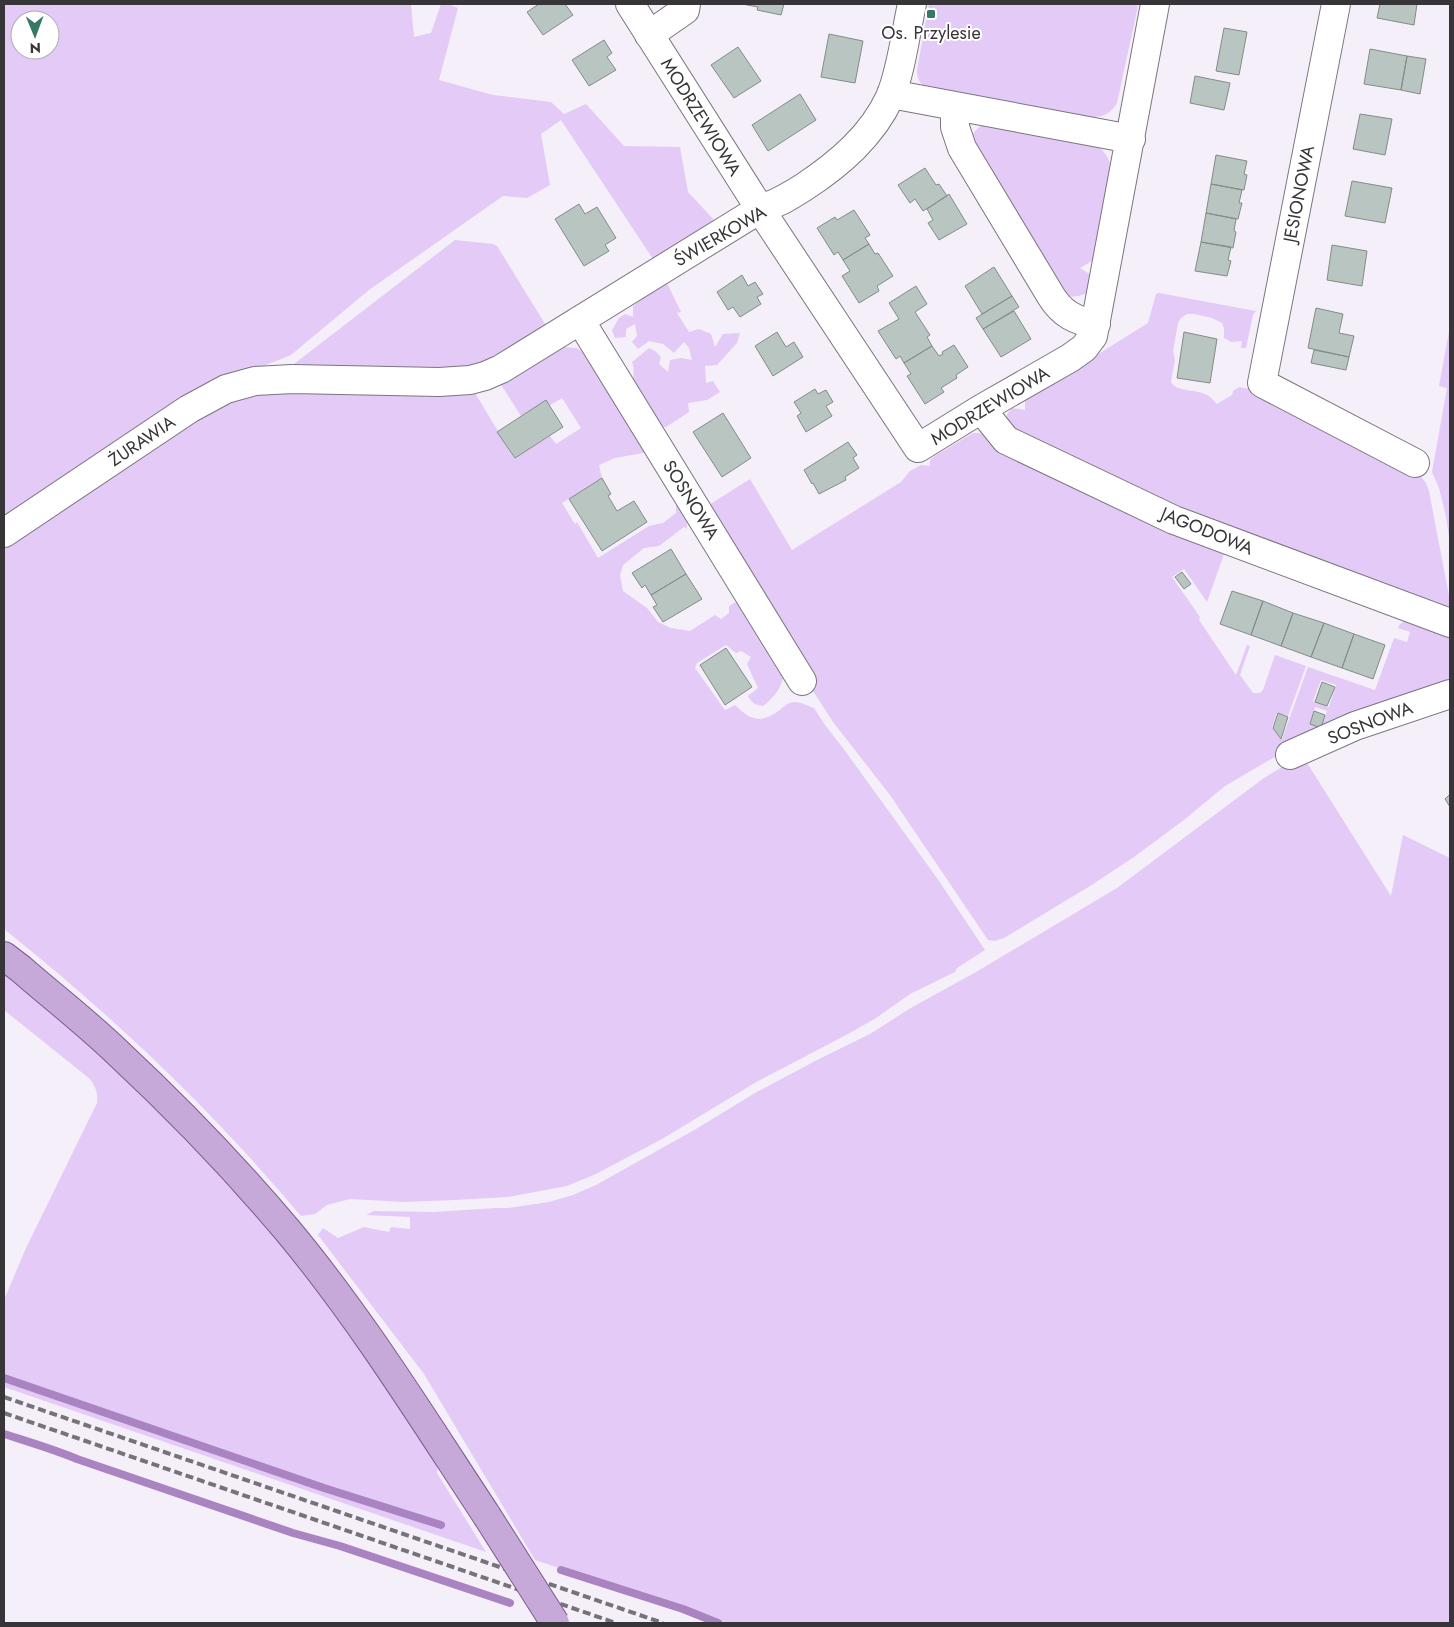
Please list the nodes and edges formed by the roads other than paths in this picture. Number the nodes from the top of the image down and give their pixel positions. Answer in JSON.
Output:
{"nodes":[{"id":1,"x":630,"y":4,"type":"edge"},
{"id":2,"x":686,"y":4,"type":"edge"},
{"id":3,"x":912,"y":4,"type":"edge"},
{"id":4,"x":1155,"y":4,"type":"edge"},
{"id":5,"x":1336,"y":4,"type":"edge"},
{"id":6,"x":649,"y":35,"type":"junction"},
{"id":7,"x":891,"y":94,"type":"junction"},
{"id":8,"x":955,"y":106,"type":"junction"},
{"id":9,"x":1131,"y":139,"type":"junction"},
{"id":10,"x":760,"y":209,"type":"junction"},
{"id":11,"x":580,"y":320,"type":"junction"},
{"id":12,"x":1096,"y":324,"type":"junction"},
{"id":13,"x":440,"y":382,"type":"joint"},
{"id":14,"x":981,"y":409,"type":"junction"},
{"id":15,"x":1415,"y":462,"type":"dead end"},
{"id":16,"x":4,"y":533,"type":"edge"},
{"id":17,"x":1450,"y":623,"type":"edge"},
{"id":18,"x":802,"y":680,"type":"dead end"},
{"id":19,"x":1450,"y":694,"type":"edge"},
{"id":20,"x":1290,"y":755,"type":"dead end"},
{"id":21,"x":4,"y":956,"type":"edge"},
{"id":22,"x":555,"y":1623,"type":"edge"}],
"edges":[{"from":1,"to":6,"type":"street","name":"MODRZEWIOWA"},
{"from":2,"to":6,"type":"street"},
{"from":3,"to":7,"type":"street","name":"ŚWIERKOWA"},
{"from":4,"to":9,"type":"street","name":"MODRZEWIOWA"},
{"from":5,"to":15,"type":"street","name":"JESIONOWA"},
{"from":6,"to":10,"type":"street","name":"MODRZEWIOWA"},
{"from":7,"to":8,"type":"street"},
{"from":7,"to":10,"type":"street","name":"ŚWIERKOWA"},
{"from":8,"to":9,"type":"street"},
{"from":8,"to":12,"type":"street"},
{"from":9,"to":12,"type":"street","name":"MODRZEWIOWA"},
{"from":10,"to":11,"type":"street","name":"ŚWIERKOWA"},
{"from":10,"to":14,"type":"street","name":"MODRZEWIOWA"},
{"from":11,"to":13,"type":"street","name":"ŚWIERKOWA"},
{"from":11,"to":18,"type":"street","name":"SOSNOWA"},
{"from":12,"to":14,"type":"street","name":"MODRZEWIOWA"},
{"from":13,"to":16,"type":"street","name":"ŻURAWIA"},
{"from":14,"to":17,"type":"street","name":"JAGODOWA"},
{"from":19,"to":20,"type":"street","name":"SOSNOWA"},
{"from":21,"to":22,"type":"main road","bridge":true}]}
